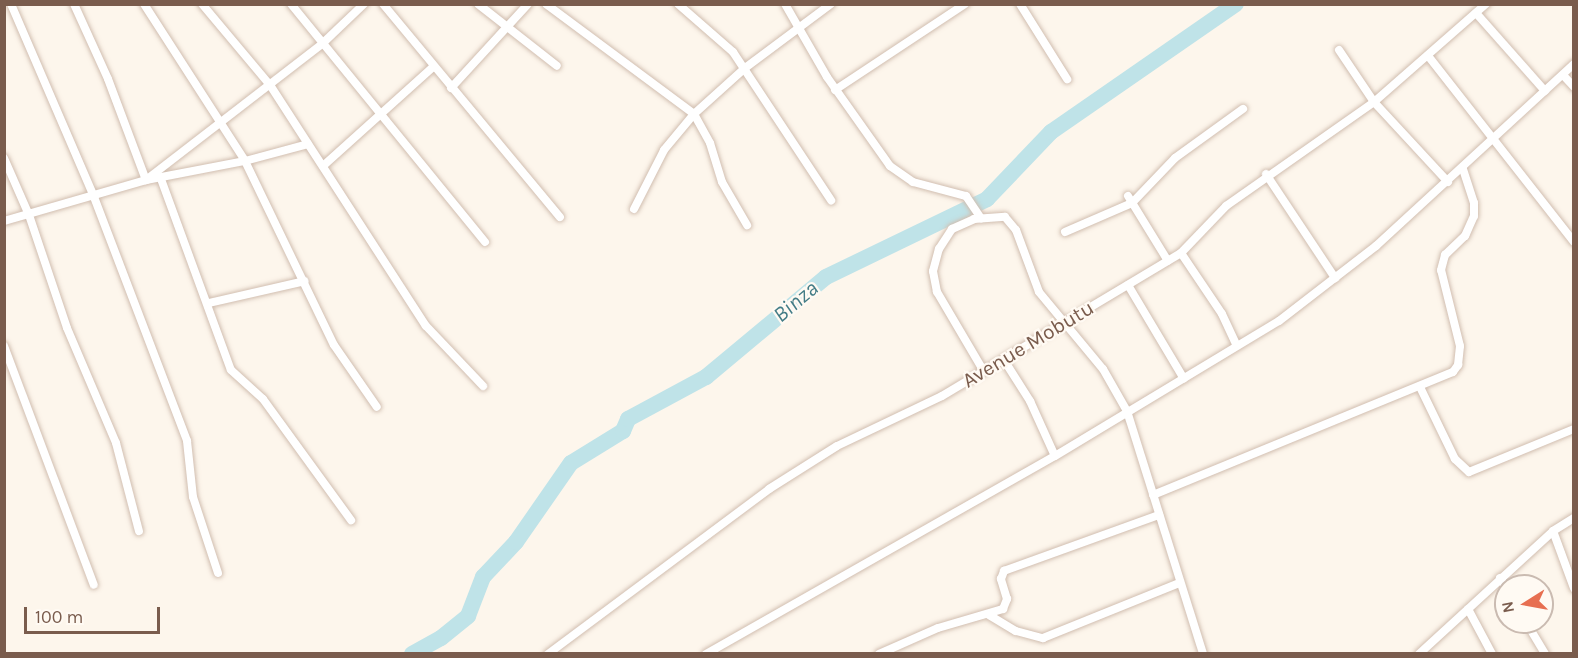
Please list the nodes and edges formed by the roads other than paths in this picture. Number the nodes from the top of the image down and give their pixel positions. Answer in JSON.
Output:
{"nodes":[{"id":1,"x":11,"y":4,"type":"edge"},
{"id":2,"x":74,"y":4,"type":"edge"},
{"id":3,"x":144,"y":4,"type":"edge"},
{"id":4,"x":202,"y":4,"type":"edge"},
{"id":5,"x":291,"y":4,"type":"edge"},
{"id":6,"x":364,"y":4,"type":"edge"},
{"id":7,"x":383,"y":4,"type":"edge"},
{"id":8,"x":478,"y":4,"type":"edge"},
{"id":9,"x":528,"y":4,"type":"edge"},
{"id":10,"x":546,"y":4,"type":"edge"},
{"id":11,"x":678,"y":4,"type":"edge"},
{"id":12,"x":785,"y":4,"type":"edge"},
{"id":13,"x":831,"y":4,"type":"edge"},
{"id":14,"x":965,"y":4,"type":"edge"},
{"id":15,"x":1020,"y":4,"type":"edge"},
{"id":16,"x":1486,"y":4,"type":"edge"},
{"id":17,"x":1476,"y":13,"type":"junction"},
{"id":18,"x":799,"y":26,"type":"junction"},
{"id":19,"x":506,"y":28,"type":"junction"},
{"id":20,"x":323,"y":43,"type":"junction"},
{"id":21,"x":1339,"y":50,"type":"dead end"},
{"id":22,"x":1429,"y":57,"type":"junction"},
{"id":23,"x":1574,"y":64,"type":"edge"},
{"id":24,"x":557,"y":66,"type":"dead end"},
{"id":25,"x":433,"y":67,"type":"junction"},
{"id":26,"x":745,"y":68,"type":"junction"},
{"id":27,"x":1563,"y":75,"type":"junction"},
{"id":28,"x":1067,"y":79,"type":"dead end"},
{"id":29,"x":270,"y":85,"type":"junction"},
{"id":30,"x":1574,"y":87,"type":"edge"},
{"id":31,"x":451,"y":88,"type":"junction"},
{"id":32,"x":835,"y":90,"type":"junction"},
{"id":33,"x":1545,"y":91,"type":"junction"},
{"id":34,"x":1374,"y":102,"type":"junction"},
{"id":35,"x":1244,"y":109,"type":"dead end"},
{"id":36,"x":694,"y":114,"type":"junction"},
{"id":37,"x":382,"y":115,"type":"junction"},
{"id":38,"x":219,"y":124,"type":"junction"},
{"id":39,"x":1493,"y":141,"type":"junction"},
{"id":40,"x":308,"y":144,"type":"junction"},
{"id":41,"x":4,"y":158,"type":"edge"},
{"id":42,"x":245,"y":161,"type":"junction"},
{"id":43,"x":323,"y":166,"type":"junction"},
{"id":44,"x":1463,"y":169,"type":"junction"},
{"id":45,"x":1266,"y":174,"type":"junction"},
{"id":46,"x":161,"y":179,"type":"junction"},
{"id":47,"x":146,"y":180,"type":"junction"},
{"id":48,"x":1448,"y":182,"type":"junction"},
{"id":49,"x":94,"y":197,"type":"junction"},
{"id":50,"x":831,"y":200,"type":"dead end"},
{"id":51,"x":1130,"y":200,"type":"junction"},
{"id":52,"x":634,"y":209,"type":"dead end"},
{"id":53,"x":29,"y":215,"type":"junction"},
{"id":54,"x":980,"y":215,"type":"junction"},
{"id":55,"x":560,"y":217,"type":"dead end"},
{"id":56,"x":4,"y":221,"type":"edge"},
{"id":57,"x":747,"y":225,"type":"dead end"},
{"id":58,"x":1065,"y":232,"type":"dead end"},
{"id":59,"x":485,"y":242,"type":"dead end"},
{"id":60,"x":1574,"y":242,"type":"edge"},
{"id":61,"x":1181,"y":253,"type":"junction"},
{"id":62,"x":1168,"y":261,"type":"junction"},
{"id":63,"x":1335,"y":278,"type":"junction"},
{"id":64,"x":305,"y":281,"type":"junction"},
{"id":65,"x":1128,"y":285,"type":"junction"},
{"id":66,"x":209,"y":303,"type":"junction"},
{"id":67,"x":1064,"y":323,"type":"junction"},
{"id":68,"x":1237,"y":345,"type":"junction"},
{"id":69,"x":4,"y":346,"type":"edge"},
{"id":70,"x":1004,"y":360,"type":"junction"},
{"id":71,"x":983,"y":370,"type":"junction"},
{"id":72,"x":1184,"y":379,"type":"junction"},
{"id":73,"x":483,"y":386,"type":"dead end"},
{"id":74,"x":1420,"y":387,"type":"junction"},
{"id":75,"x":377,"y":407,"type":"dead end"},
{"id":76,"x":1127,"y":411,"type":"junction"},
{"id":77,"x":1574,"y":429,"type":"edge"},
{"id":78,"x":1054,"y":456,"type":"junction"},
{"id":79,"x":1153,"y":495,"type":"junction"},
{"id":80,"x":1158,"y":514,"type":"junction"},
{"id":81,"x":1574,"y":518,"type":"edge"},
{"id":82,"x":351,"y":520,"type":"dead end"},
{"id":83,"x":139,"y":531,"type":"dead end"},
{"id":84,"x":1553,"y":531,"type":"junction"},
{"id":85,"x":218,"y":573,"type":"dead end"},
{"id":86,"x":1505,"y":574,"type":"edge"},
{"id":87,"x":1179,"y":583,"type":"junction"},
{"id":88,"x":1494,"y":584,"type":"edge"},
{"id":89,"x":94,"y":585,"type":"dead end"},
{"id":90,"x":1574,"y":588,"type":"edge"},
{"id":91,"x":1468,"y":609,"type":"junction"},
{"id":92,"x":989,"y":615,"type":"junction"},
{"id":93,"x":1533,"y":634,"type":"edge"},
{"id":94,"x":549,"y":654,"type":"edge"},
{"id":95,"x":706,"y":654,"type":"edge"},
{"id":96,"x":879,"y":654,"type":"edge"},
{"id":97,"x":1203,"y":654,"type":"edge"},
{"id":98,"x":1419,"y":654,"type":"edge"},
{"id":99,"x":1492,"y":654,"type":"edge"},
{"id":100,"x":1545,"y":654,"type":"edge"}],
"edges":[{"from":1,"to":49,"type":"street"},
{"from":2,"to":47,"type":"street"},
{"from":3,"to":38,"type":"street"},
{"from":4,"to":29,"type":"street"},
{"from":5,"to":20,"type":"street"},
{"from":6,"to":20,"type":"street"},
{"from":7,"to":25,"type":"street"},
{"from":8,"to":19,"type":"street"},
{"from":9,"to":19,"type":"street"},
{"from":10,"to":36,"type":"street"},
{"from":11,"to":26,"type":"street"},
{"from":12,"to":18,"type":"street"},
{"from":13,"to":18,"type":"street"},
{"from":14,"to":32,"type":"street"},
{"from":15,"to":28,"type":"street"},
{"from":16,"to":17,"type":"street","name":"Avenue Mobutu"},
{"from":17,"to":22,"type":"street","name":"Avenue Mobutu"},
{"from":17,"to":33,"type":"street"},
{"from":18,"to":26,"type":"street"},
{"from":18,"to":32,"type":"street"},
{"from":19,"to":24,"type":"street"},
{"from":19,"to":31,"type":"street"},
{"from":20,"to":29,"type":"street"},
{"from":20,"to":37,"type":"street"},
{"from":21,"to":34,"type":"street"},
{"from":22,"to":34,"type":"street","name":"Avenue Mobutu"},
{"from":22,"to":39,"type":"street"},
{"from":23,"to":27,"type":"street"},
{"from":25,"to":31,"type":"street"},
{"from":25,"to":37,"type":"street"},
{"from":26,"to":36,"type":"street"},
{"from":26,"to":50,"type":"street"},
{"from":27,"to":30,"type":"street"},
{"from":27,"to":33,"type":"street"},
{"from":29,"to":38,"type":"street"},
{"from":29,"to":40,"type":"street"},
{"from":31,"to":55,"type":"street"},
{"from":32,"to":54,"type":"street"},
{"from":33,"to":39,"type":"street"},
{"from":34,"to":45,"type":"street","name":"Avenue Mobutu"},
{"from":34,"to":48,"type":"street"},
{"from":35,"to":51,"type":"street"},
{"from":36,"to":52,"type":"street"},
{"from":36,"to":57,"type":"street"},
{"from":37,"to":43,"type":"street"},
{"from":37,"to":59,"type":"street"},
{"from":38,"to":42,"type":"street"},
{"from":38,"to":47,"type":"street"},
{"from":39,"to":44,"type":"street"},
{"from":39,"to":60,"type":"street"},
{"from":40,"to":42,"type":"street"},
{"from":40,"to":43,"type":"street"},
{"from":41,"to":53,"type":"street"},
{"from":42,"to":46,"type":"street"},
{"from":42,"to":64,"type":"street"},
{"from":43,"to":73,"type":"street"},
{"from":44,"to":48,"type":"street"},
{"from":44,"to":74,"type":"street"},
{"from":45,"to":61,"type":"street","name":"Avenue Mobutu"},
{"from":45,"to":63,"type":"street"},
{"from":46,"to":47,"type":"street"},
{"from":46,"to":66,"type":"street"},
{"from":47,"to":49,"type":"street"},
{"from":48,"to":63,"type":"street"},
{"from":49,"to":53,"type":"street"},
{"from":49,"to":85,"type":"street"},
{"from":51,"to":58,"type":"street"},
{"from":51,"to":62,"type":"street"},
{"from":53,"to":56,"type":"street"},
{"from":53,"to":83,"type":"street"},
{"from":54,"to":67,"type":"street"},
{"from":54,"to":71,"type":"street"},
{"from":61,"to":62,"type":"street","name":"Avenue Mobutu"},
{"from":61,"to":68,"type":"street"},
{"from":62,"to":65,"type":"street","name":"Avenue Mobutu"},
{"from":63,"to":68,"type":"street"},
{"from":64,"to":66,"type":"street"},
{"from":64,"to":75,"type":"street"},
{"from":65,"to":67,"type":"street","name":"Avenue Mobutu"},
{"from":65,"to":72,"type":"street"},
{"from":66,"to":82,"type":"street"},
{"from":67,"to":70,"type":"street","name":"Avenue Mobutu"},
{"from":67,"to":76,"type":"street"},
{"from":68,"to":72,"type":"street"},
{"from":69,"to":89,"type":"street"},
{"from":70,"to":71,"type":"street","name":"Avenue Mobutu"},
{"from":70,"to":78,"type":"street"},
{"from":71,"to":94,"type":"street","name":"Avenue Mobutu"},
{"from":72,"to":76,"type":"street"},
{"from":74,"to":77,"type":"street"},
{"from":74,"to":79,"type":"street"},
{"from":76,"to":78,"type":"street"},
{"from":76,"to":79,"type":"street"},
{"from":78,"to":95,"type":"street"},
{"from":79,"to":80,"type":"street"},
{"from":80,"to":87,"type":"street"},
{"from":80,"to":92,"type":"street"},
{"from":81,"to":84,"type":"street"},
{"from":84,"to":86,"type":"street"},
{"from":84,"to":90,"type":"street"},
{"from":87,"to":92,"type":"street"},
{"from":87,"to":97,"type":"street"},
{"from":88,"to":91,"type":"street"},
{"from":91,"to":98,"type":"street"},
{"from":91,"to":99,"type":"street"},
{"from":92,"to":96,"type":"street"},
{"from":93,"to":100,"type":"street"}]}
